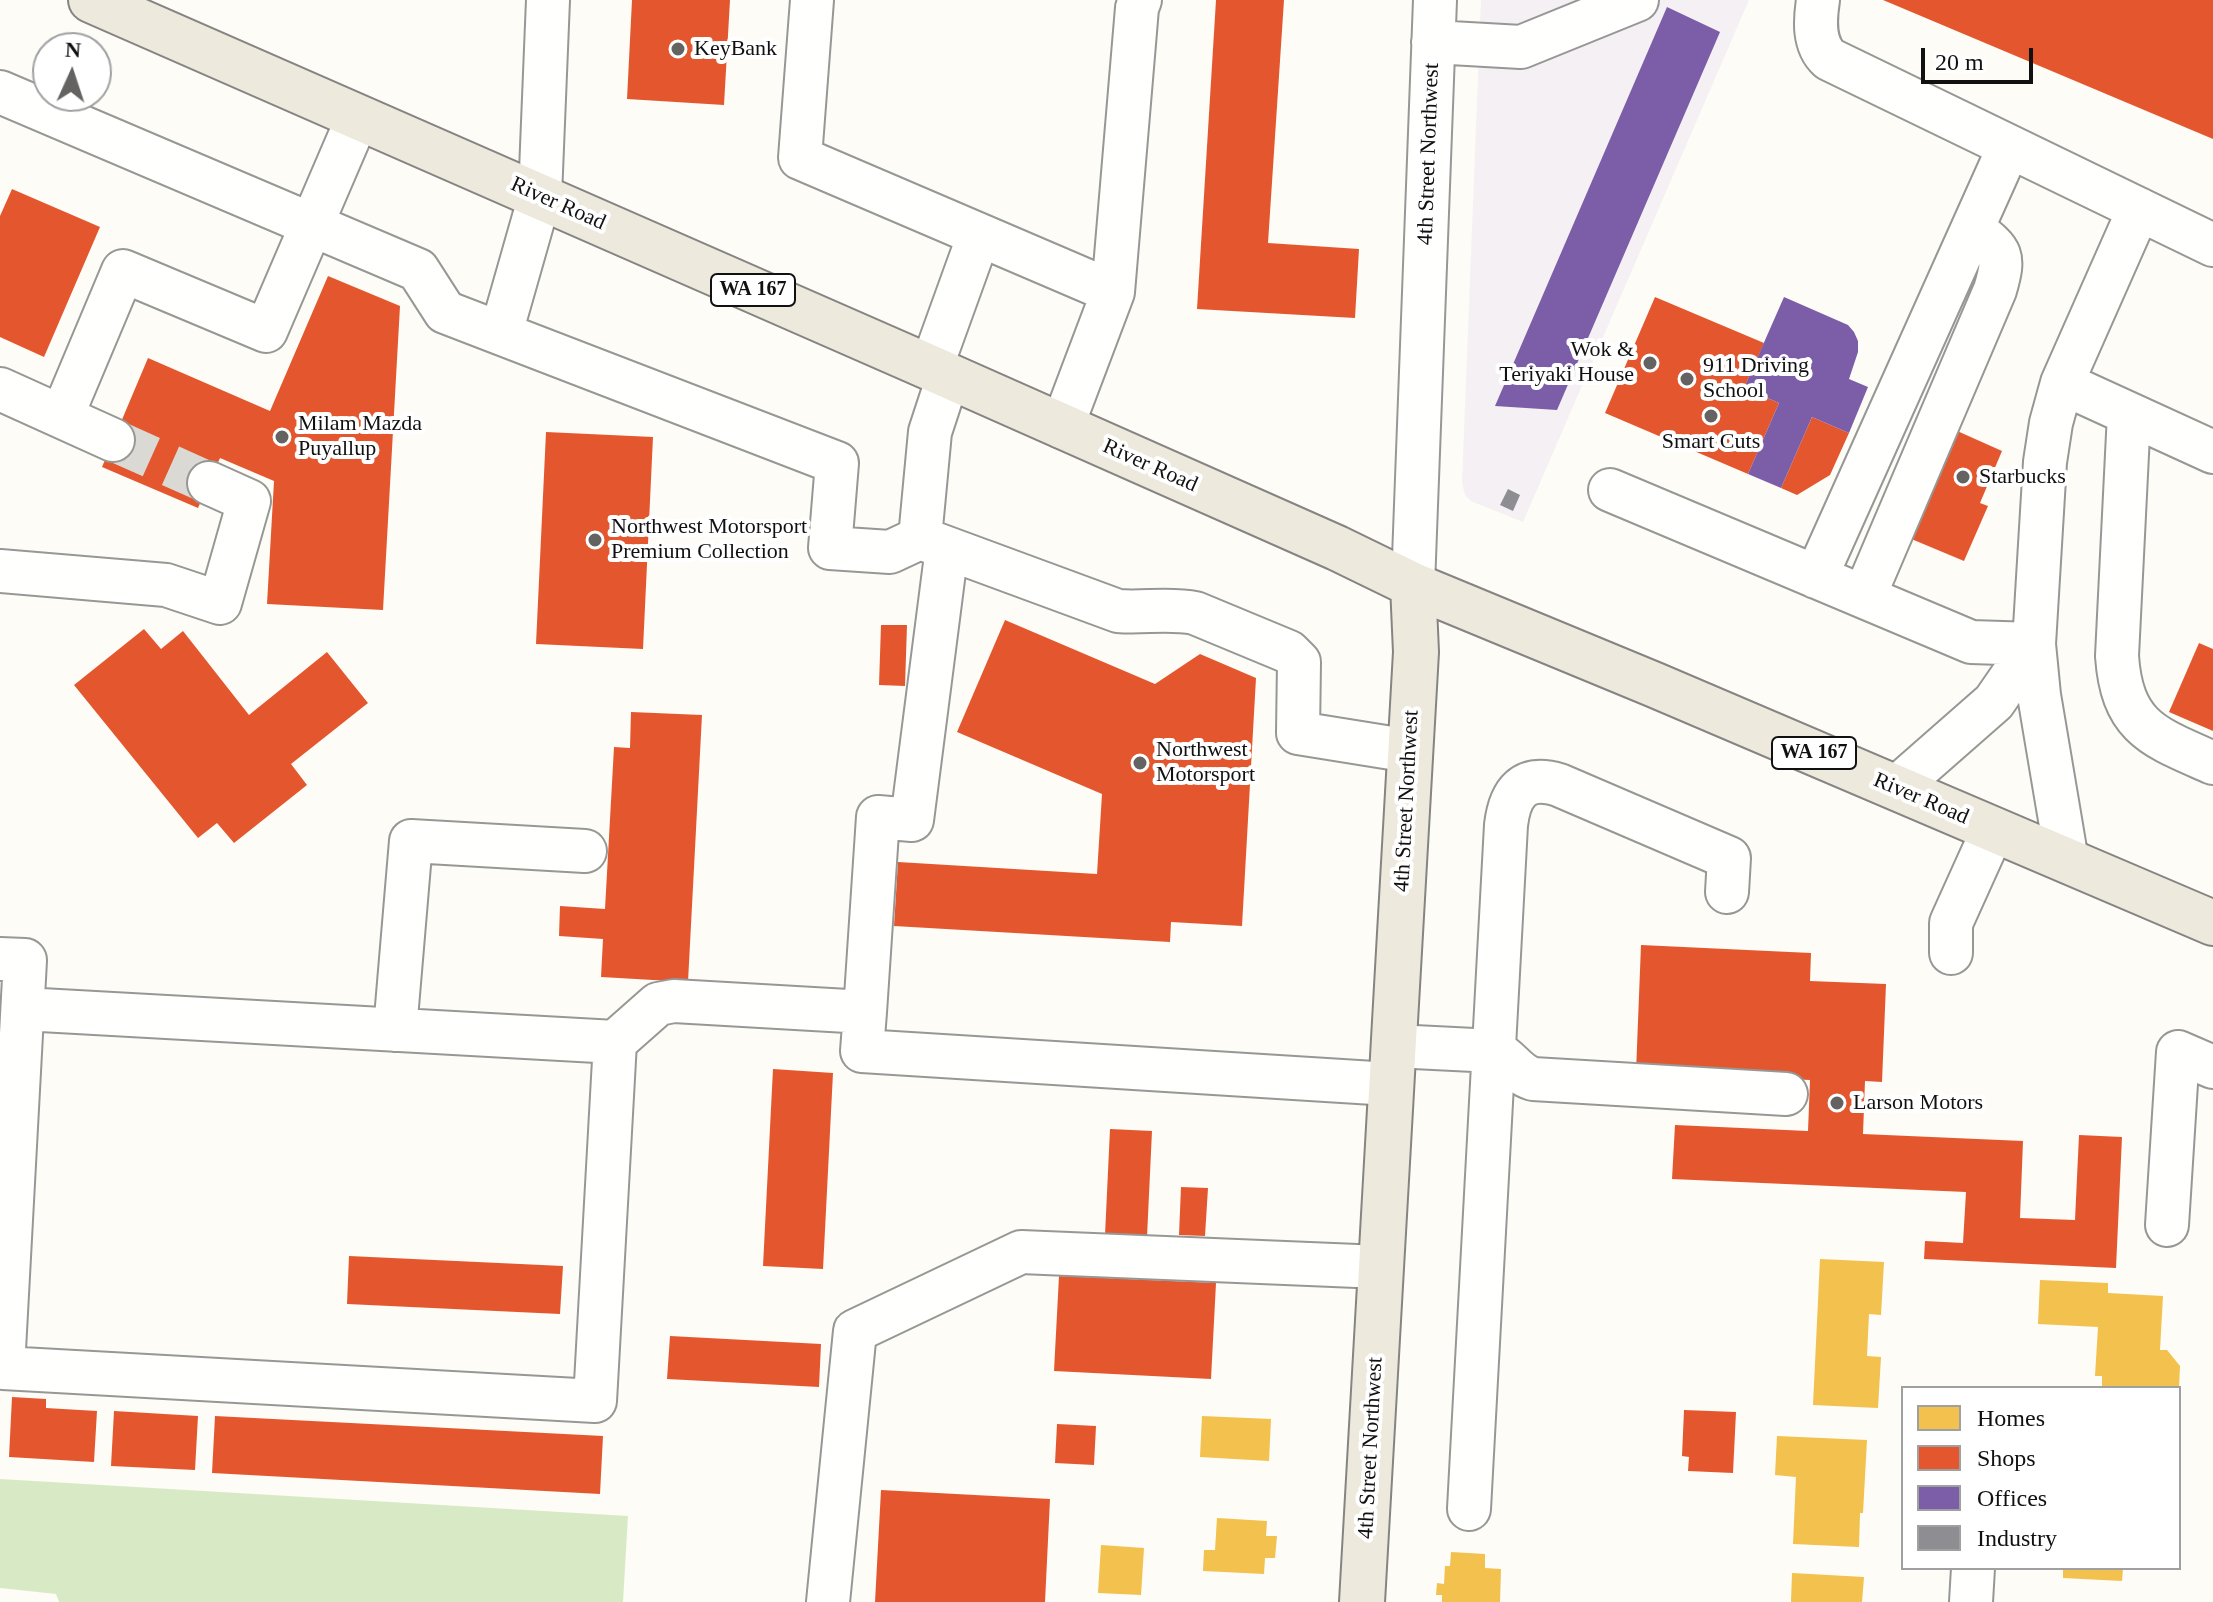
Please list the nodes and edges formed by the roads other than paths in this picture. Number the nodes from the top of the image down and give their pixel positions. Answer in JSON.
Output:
{"nodes":[{"id":1,"x":91,"y":0,"type":"edge"},
{"id":2,"x":548,"y":0,"type":"edge"},
{"id":3,"x":812,"y":0,"type":"edge"},
{"id":4,"x":1435,"y":0,"type":"edge"},
{"id":5,"x":1637,"y":0,"type":"edge"},
{"id":6,"x":1818,"y":0,"type":"edge"},
{"id":7,"x":1133,"y":3,"type":"edge"},
{"id":8,"x":1433,"y":42,"type":"junction"},
{"id":9,"x":0,"y":92,"type":"edge"},
{"id":10,"x":358,"y":117,"type":"junction"},
{"id":11,"x":2009,"y":147,"type":"junction"},
{"id":12,"x":540,"y":196,"type":"junction"},
{"id":13,"x":2139,"y":209,"type":"junction"},
{"id":14,"x":311,"y":225,"type":"junction"},
{"id":15,"x":1973,"y":229,"type":"junction"},
{"id":16,"x":979,"y":235,"type":"junction"},
{"id":17,"x":2213,"y":245,"type":"edge"},
{"id":18,"x":1113,"y":292,"type":"junction"},
{"id":19,"x":501,"y":333,"type":"junction"},
{"id":20,"x":940,"y":372,"type":"junction"},
{"id":21,"x":2062,"y":383,"type":"junction"},
{"id":22,"x":0,"y":389,"type":"edge"},
{"id":23,"x":2129,"y":414,"type":"junction"},
{"id":24,"x":62,"y":416,"type":"junction"},
{"id":25,"x":1062,"y":427,"type":"junction"},
{"id":26,"x":113,"y":440,"type":"tunnel mouth"},
{"id":27,"x":2213,"y":452,"type":"edge"},
{"id":28,"x":209,"y":483,"type":"tunnel mouth"},
{"id":29,"x":1610,"y":490,"type":"dead end"},
{"id":30,"x":934,"y":543,"type":"junction"},
{"id":31,"x":0,"y":571,"type":"edge"},
{"id":32,"x":1816,"y":577,"type":"junction"},
{"id":33,"x":1413,"y":585,"type":"junction"},
{"id":34,"x":1864,"y":597,"type":"junction"},
{"id":35,"x":2034,"y":644,"type":"junction"},
{"id":36,"x":1410,"y":751,"type":"junction"},
{"id":37,"x":2213,"y":763,"type":"edge"},
{"id":38,"x":1896,"y":788,"type":"junction"},
{"id":39,"x":1993,"y":830,"type":"junction"},
{"id":40,"x":585,"y":851,"type":"dead end"},
{"id":41,"x":2067,"y":861,"type":"junction"},
{"id":42,"x":1727,"y":892,"type":"dead end"},
{"id":43,"x":2213,"y":923,"type":"edge"},
{"id":44,"x":1951,"y":953,"type":"dead end"},
{"id":45,"x":0,"y":959,"type":"edge"},
{"id":46,"x":23,"y":1009,"type":"junction"},
{"id":47,"x":865,"y":1012,"type":"junction"},
{"id":48,"x":395,"y":1030,"type":"junction"},
{"id":49,"x":615,"y":1042,"type":"junction"},
{"id":50,"x":1494,"y":1051,"type":"junction"},
{"id":51,"x":1392,"y":1065,"type":"junction"},
{"id":52,"x":2213,"y":1067,"type":"edge"},
{"id":53,"x":1786,"y":1094,"type":"dead end"},
{"id":54,"x":2167,"y":1225,"type":"dead end"},
{"id":55,"x":1381,"y":1267,"type":"junction"},
{"id":56,"x":1469,"y":1509,"type":"dead end"},
{"id":57,"x":1973,"y":1570,"type":"edge"},
{"id":58,"x":828,"y":1602,"type":"edge"},
{"id":59,"x":1362,"y":1602,"type":"edge"},
{"id":60,"x":1971,"y":1602,"type":"edge"}],
"edges":[{"from":1,"to":10,"type":"main road","name":"River Road","number":"WA 167"},
{"from":2,"to":12,"type":"street"},
{"from":3,"to":16,"type":"street"},
{"from":4,"to":8,"type":"street","name":"4th Street Northwest"},
{"from":5,"to":8,"type":"street"},
{"from":6,"to":11,"type":"street"},
{"from":7,"to":18,"type":"street"},
{"from":8,"to":33,"type":"street","name":"4th Street Northwest"},
{"from":9,"to":14,"type":"street"},
{"from":10,"to":12,"type":"main road","name":"River Road","number":"WA 167"},
{"from":10,"to":14,"type":"street"},
{"from":11,"to":13,"type":"street"},
{"from":11,"to":15,"type":"street"},
{"from":12,"to":19,"type":"street"},
{"from":12,"to":20,"type":"main road","name":"River Road","number":"WA 167"},
{"from":13,"to":17,"type":"street"},
{"from":13,"to":21,"type":"street"},
{"from":14,"to":19,"type":"street"},
{"from":14,"to":24,"type":"street"},
{"from":15,"to":32,"type":"street"},
{"from":15,"to":34,"type":"street"},
{"from":16,"to":18,"type":"street"},
{"from":16,"to":20,"type":"street"},
{"from":18,"to":25,"type":"street"},
{"from":19,"to":30,"type":"street"},
{"from":20,"to":25,"type":"main road","name":"River Road","number":"WA 167"},
{"from":20,"to":30,"type":"street"},
{"from":21,"to":23,"type":"street"},
{"from":21,"to":35,"type":"street"},
{"from":22,"to":24,"type":"street"},
{"from":23,"to":27,"type":"street"},
{"from":23,"to":37,"type":"street"},
{"from":24,"to":26,"type":"street"},
{"from":25,"to":33,"type":"main road","name":"River Road","number":"WA 167"},
{"from":28,"to":31,"type":"street"},
{"from":29,"to":32,"type":"street"},
{"from":30,"to":36,"type":"street"},
{"from":30,"to":47,"type":"street"},
{"from":32,"to":34,"type":"street"},
{"from":33,"to":36,"type":"main road","name":"4th Street Northwest"},
{"from":33,"to":38,"type":"main road","name":"River Road","number":"WA 167"},
{"from":34,"to":35,"type":"street"},
{"from":35,"to":38,"type":"street"},
{"from":35,"to":41,"type":"street"},
{"from":36,"to":51,"type":"main road","name":"4th Street Northwest"},
{"from":38,"to":39,"type":"main road","name":"River Road","number":"WA 167"},
{"from":39,"to":41,"type":"main road","name":"River Road","number":"WA 167"},
{"from":39,"to":44,"type":"street"},
{"from":40,"to":48,"type":"street"},
{"from":41,"to":43,"type":"main road","name":"River Road","number":"WA 167"},
{"from":42,"to":50,"type":"street"},
{"from":45,"to":46,"type":"street"},
{"from":46,"to":48,"type":"street"},
{"from":46,"to":49,"type":"street"},
{"from":47,"to":49,"type":"street"},
{"from":47,"to":51,"type":"street"},
{"from":48,"to":49,"type":"street"},
{"from":50,"to":51,"type":"street"},
{"from":50,"to":53,"type":"street"},
{"from":50,"to":56,"type":"street"},
{"from":51,"to":55,"type":"main road","name":"4th Street Northwest"},
{"from":52,"to":54,"type":"street"},
{"from":55,"to":58,"type":"street"},
{"from":55,"to":59,"type":"main road","name":"4th Street Northwest"},
{"from":57,"to":60,"type":"street"}]}
